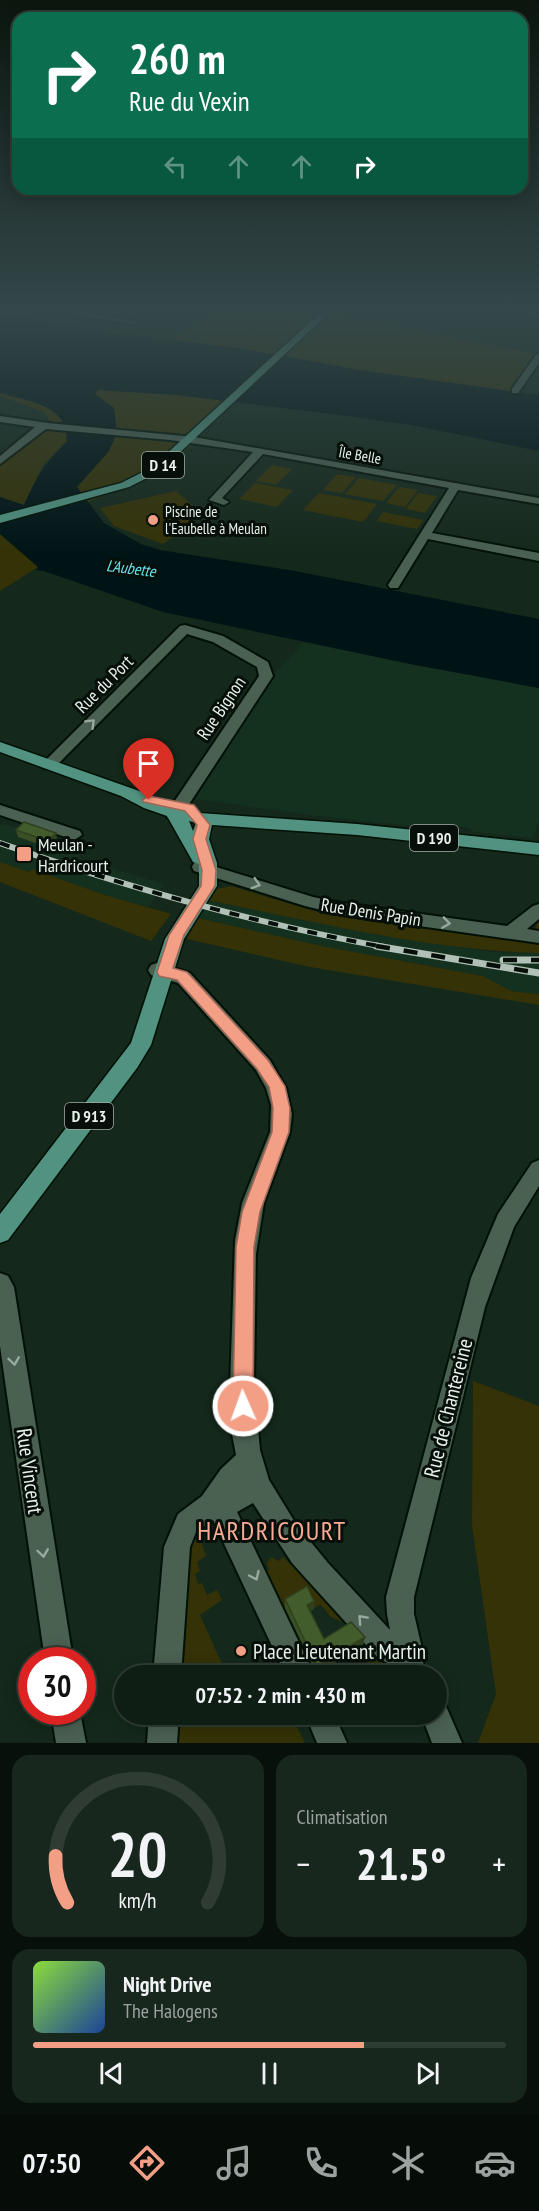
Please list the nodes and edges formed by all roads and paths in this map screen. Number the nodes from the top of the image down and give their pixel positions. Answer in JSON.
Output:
{"nodes":[{"id":1,"x":236,"y":393,"type":"edge"},
{"id":2,"x":0,"y":419,"type":"edge"},
{"id":3,"x":43,"y":426,"type":"junction"},
{"id":4,"x":185,"y":439,"type":"junction"},
{"id":5,"x":259,"y":452,"type":"junction"},
{"id":6,"x":0,"y":461,"type":"edge"},
{"id":7,"x":455,"y":487,"type":"junction"},
{"id":8,"x":539,"y":501,"type":"edge"},
{"id":9,"x":224,"y":502,"type":"dead end"},
{"id":10,"x":0,"y":519,"type":"edge"},
{"id":11,"x":424,"y":536,"type":"junction"},
{"id":12,"x":539,"y":557,"type":"edge"},
{"id":13,"x":394,"y":585,"type":"dead end"},
{"id":14,"x":185,"y":629,"type":"joint"},
{"id":15,"x":0,"y":747,"type":"edge"},
{"id":16,"x":49,"y":765,"type":"junction"},
{"id":17,"x":0,"y":810,"type":"edge"},
{"id":18,"x":193,"y":816,"type":"junction"},
{"id":19,"x":74,"y":835,"type":"dead end"},
{"id":20,"x":539,"y":849,"type":"edge"},
{"id":21,"x":204,"y":869,"type":"junction"},
{"id":22,"x":539,"y":910,"type":"edge"},
{"id":23,"x":512,"y":932,"type":"junction"},
{"id":24,"x":539,"y":937,"type":"edge"},
{"id":25,"x":160,"y":977,"type":"junction"},
{"id":26,"x":539,"y":1169,"type":"edge"},
{"id":27,"x":0,"y":1232,"type":"edge"},
{"id":28,"x":0,"y":1283,"type":"edge"},
{"id":29,"x":253,"y":1471,"type":"junction"},
{"id":30,"x":216,"y":1502,"type":"junction"},
{"id":31,"x":57,"y":1647,"type":"edge"},
{"id":32,"x":168,"y":1665,"type":"edge"},
{"id":33,"x":296,"y":1665,"type":"edge"},
{"id":34,"x":409,"y":1665,"type":"edge"},
{"id":35,"x":410,"y":1665,"type":"edge"},
{"id":36,"x":68,"y":1725,"type":"edge"},
{"id":37,"x":163,"y":1725,"type":"edge"},
{"id":38,"x":324,"y":1725,"type":"edge"},
{"id":39,"x":440,"y":1725,"type":"edge"},
{"id":40,"x":71,"y":1743,"type":"edge"},
{"id":41,"x":162,"y":1743,"type":"edge"},
{"id":42,"x":332,"y":1743,"type":"edge"},
{"id":43,"x":447,"y":1743,"type":"edge"}],
"edges":[{"from":1,"to":4,"type":"main road","number":"D 14"},
{"from":2,"to":3,"type":"street","name":"Île Belle"},
{"from":3,"to":4,"type":"street","name":"Île Belle"},
{"from":3,"to":6,"type":"street"},
{"from":4,"to":5,"type":"street","name":"Île Belle"},
{"from":4,"to":10,"type":"main road","number":"D 14"},
{"from":5,"to":7,"type":"street","name":"Île Belle"},
{"from":5,"to":9,"type":"street"},
{"from":7,"to":8,"type":"street","name":"Île Belle"},
{"from":7,"to":11,"type":"street"},
{"from":11,"to":12,"type":"street"},
{"from":11,"to":13,"type":"street"},
{"from":16,"to":14,"type":"street","name":"Rue du Port","one_way":true},
{"from":14,"to":18,"type":"street","name":"Rue Bignon"},
{"from":15,"to":16,"type":"main road","number":"D 190"},
{"from":16,"to":18,"type":"main road","number":"D 190"},
{"from":17,"to":19,"type":"street"},
{"from":18,"to":20,"type":"main road","number":"D 190"},
{"from":18,"to":21,"type":"main road"},
{"from":21,"to":23,"type":"street","name":"Rue Denis Papin","one_way":true},
{"from":21,"to":25,"type":"main road","number":"D 913"},
{"from":22,"to":23,"type":"street"},
{"from":23,"to":24,"type":"street","name":"Rue Denis Papin"},
{"from":25,"to":27,"type":"main road","number":"D 913"},
{"from":25,"to":29,"type":"street"},
{"from":26,"to":35,"type":"street","name":"Rue de Chantereine"},
{"from":28,"to":31,"type":"street","name":"Rue Vincent","one_way":true},
{"from":29,"to":30,"type":"street"},
{"from":34,"to":29,"type":"street","one_way":true},
{"from":30,"to":32,"type":"street"},
{"from":30,"to":33,"type":"street","one_way":true},
{"from":36,"to":40,"type":"street"},
{"from":37,"to":41,"type":"street"},
{"from":38,"to":42,"type":"street"},
{"from":39,"to":43,"type":"street"}]}
